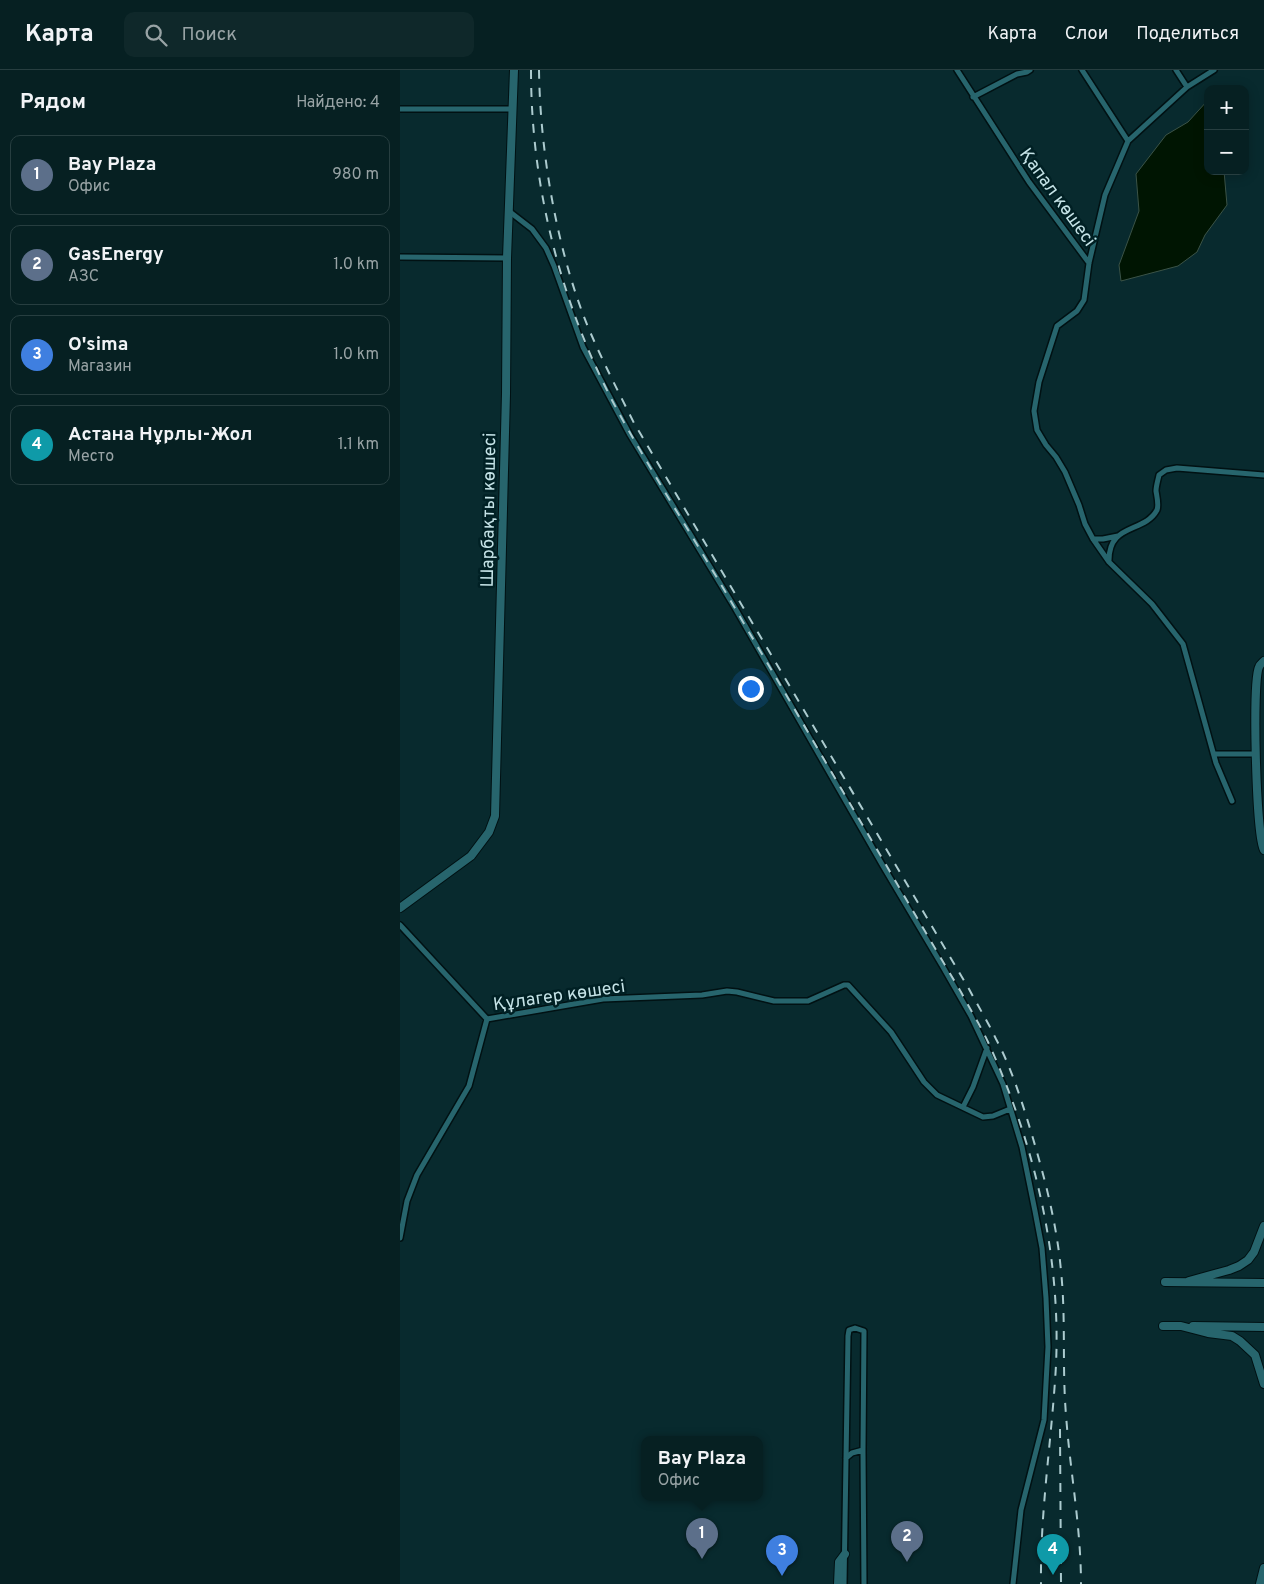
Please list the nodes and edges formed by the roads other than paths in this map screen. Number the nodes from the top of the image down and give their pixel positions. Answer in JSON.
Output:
{"nodes":[{"id":1,"x":514,"y":70,"type":"edge"},
{"id":2,"x":957,"y":70,"type":"edge"},
{"id":3,"x":1030,"y":70,"type":"edge"},
{"id":4,"x":1082,"y":70,"type":"edge"},
{"id":5,"x":1176,"y":70,"type":"edge"},
{"id":6,"x":1214,"y":70,"type":"edge"},
{"id":7,"x":1186,"y":87,"type":"junction"},
{"id":8,"x":973,"y":98,"type":"junction"},
{"id":9,"x":400,"y":109,"type":"edge"},
{"id":10,"x":512,"y":109,"type":"junction"},
{"id":11,"x":1128,"y":141,"type":"junction"},
{"id":12,"x":510,"y":212,"type":"junction"},
{"id":13,"x":400,"y":257,"type":"edge"},
{"id":14,"x":507,"y":258,"type":"junction"},
{"id":15,"x":1089,"y":263,"type":"junction"},
{"id":16,"x":1264,"y":475,"type":"edge"},
{"id":17,"x":1119,"y":535,"type":"junction"},
{"id":18,"x":1093,"y":539,"type":"junction"},
{"id":19,"x":1109,"y":562,"type":"junction"},
{"id":20,"x":1264,"y":661,"type":"edge"},
{"id":21,"x":1214,"y":754,"type":"junction"},
{"id":22,"x":1256,"y":754,"type":"junction"},
{"id":23,"x":1232,"y":801,"type":"dead end"},
{"id":24,"x":1264,"y":850,"type":"edge"},
{"id":25,"x":400,"y":908,"type":"edge"},
{"id":26,"x":400,"y":925,"type":"edge"},
{"id":27,"x":487,"y":1019,"type":"junction"},
{"id":28,"x":987,"y":1048,"type":"junction"},
{"id":29,"x":964,"y":1107,"type":"junction"},
{"id":30,"x":1010,"y":1109,"type":"junction"},
{"id":31,"x":1264,"y":1226,"type":"edge"},
{"id":32,"x":400,"y":1238,"type":"edge"},
{"id":33,"x":1165,"y":1282,"type":"dead end"},
{"id":34,"x":1189,"y":1282,"type":"junction"},
{"id":35,"x":1264,"y":1283,"type":"edge"},
{"id":36,"x":1163,"y":1326,"type":"dead end"},
{"id":37,"x":1181,"y":1326,"type":"junction"},
{"id":38,"x":1264,"y":1327,"type":"edge"},
{"id":39,"x":1264,"y":1384,"type":"edge"},
{"id":40,"x":863,"y":1450,"type":"junction"},
{"id":41,"x":846,"y":1458,"type":"junction"},
{"id":42,"x":845,"y":1554,"type":"junction"},
{"id":43,"x":1264,"y":1568,"type":"edge"},
{"id":44,"x":838,"y":1584,"type":"edge"},
{"id":45,"x":844,"y":1584,"type":"edge"},
{"id":46,"x":864,"y":1584,"type":"edge"},
{"id":47,"x":1013,"y":1584,"type":"edge"},
{"id":48,"x":1260,"y":1584,"type":"edge"}],
"edges":[{"from":1,"to":10,"type":"street","name":"Шарбақты көшесі"},
{"from":2,"to":8,"type":"street","name":"Қапал көшесі"},
{"from":3,"to":8,"type":"street"},
{"from":4,"to":11,"type":"street"},
{"from":5,"to":7,"type":"street"},
{"from":6,"to":7,"type":"street","name":"Қапал көшесі"},
{"from":7,"to":11,"type":"street","name":"Қапал көшесі"},
{"from":8,"to":15,"type":"street","name":"Қапал көшесі"},
{"from":9,"to":10,"type":"street"},
{"from":10,"to":12,"type":"street","name":"Шарбақты көшесі"},
{"from":11,"to":15,"type":"street","name":"Қапал көшесі"},
{"from":12,"to":14,"type":"street","name":"Шарбақты көшесі"},
{"from":12,"to":28,"type":"street"},
{"from":13,"to":14,"type":"street"},
{"from":14,"to":25,"type":"street","name":"Шарбақты көшесі"},
{"from":15,"to":18,"type":"street"},
{"from":16,"to":17,"type":"street"},
{"from":17,"to":18,"type":"street"},
{"from":17,"to":19,"type":"street"},
{"from":18,"to":19,"type":"street"},
{"from":19,"to":21,"type":"street"},
{"from":20,"to":22,"type":"street"},
{"from":21,"to":22,"type":"street"},
{"from":21,"to":23,"type":"street"},
{"from":22,"to":24,"type":"street"},
{"from":26,"to":27,"type":"street","name":"Құлагер көшесі"},
{"from":27,"to":29,"type":"street","name":"Құлагер көшесі"},
{"from":27,"to":32,"type":"street"},
{"from":28,"to":29,"type":"street"},
{"from":28,"to":30,"type":"street"},
{"from":29,"to":30,"type":"street"},
{"from":30,"to":47,"type":"street"},
{"from":31,"to":34,"type":"street"},
{"from":33,"to":34,"type":"street"},
{"from":34,"to":35,"type":"street"},
{"from":36,"to":37,"type":"street"},
{"from":37,"to":38,"type":"street"},
{"from":37,"to":39,"type":"street"},
{"from":40,"to":41,"type":"street"},
{"from":40,"to":41,"type":"street"},
{"from":40,"to":46,"type":"street"},
{"from":41,"to":42,"type":"street"},
{"from":42,"to":44,"type":"street"},
{"from":42,"to":45,"type":"street"},
{"from":43,"to":48,"type":"street"}]}
